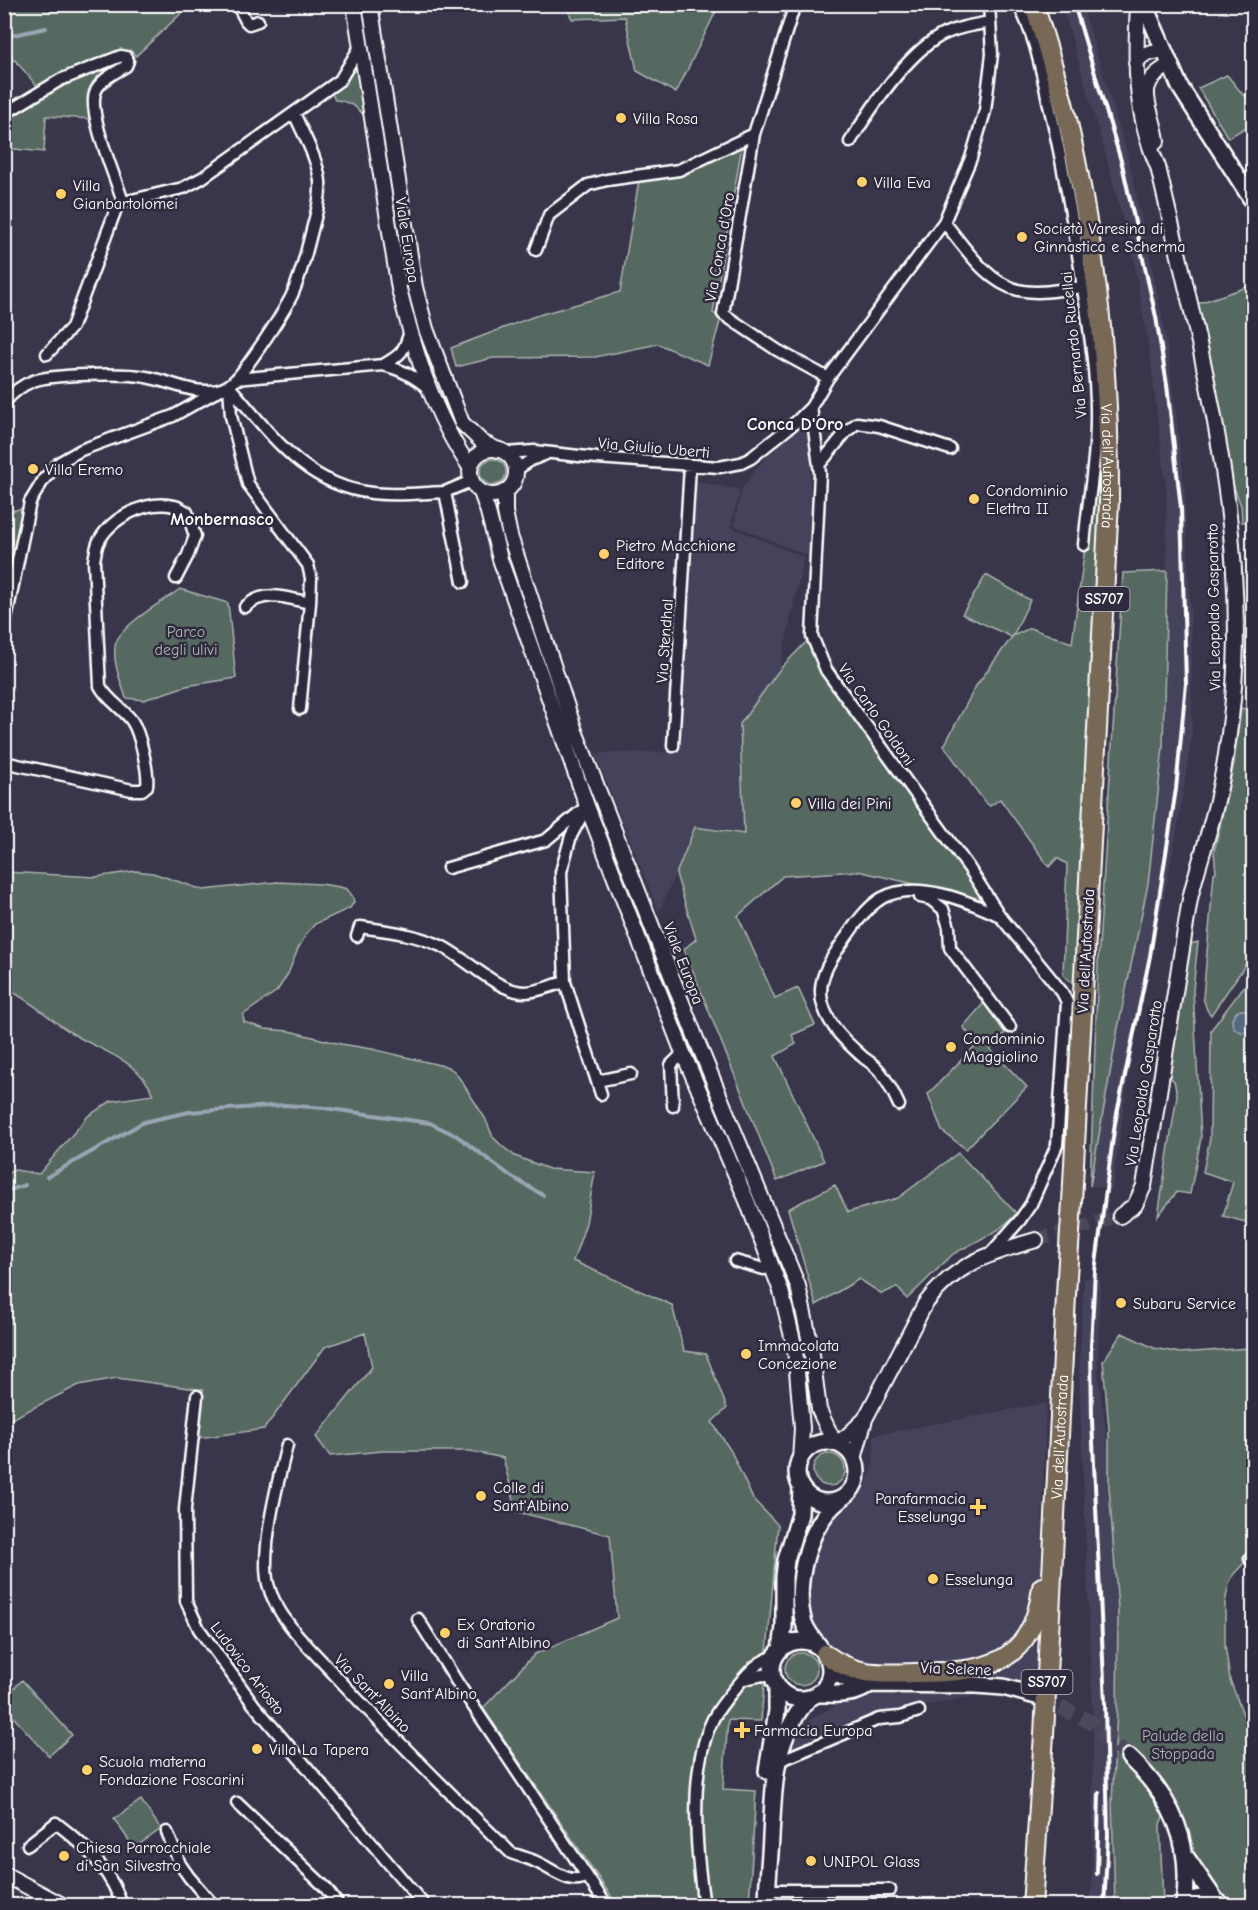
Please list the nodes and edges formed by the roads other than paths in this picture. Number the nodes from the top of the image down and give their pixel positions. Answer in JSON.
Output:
{"nodes":[{"id":1,"x":237,"y":4,"type":"edge"},
{"id":2,"x":354,"y":4,"type":"edge"},
{"id":3,"x":370,"y":4,"type":"edge"},
{"id":4,"x":795,"y":4,"type":"edge"},
{"id":5,"x":989,"y":4,"type":"edge"},
{"id":6,"x":1018,"y":4,"type":"edge"},
{"id":7,"x":1034,"y":4,"type":"edge"},
{"id":8,"x":1138,"y":4,"type":"edge"},
{"id":9,"x":1144,"y":4,"type":"edge"},
{"id":10,"x":258,"y":21,"type":"dead end"},
{"id":11,"x":990,"y":22,"type":"junction"},
{"id":12,"x":361,"y":45,"type":"junction"},
{"id":13,"x":1167,"y":59,"type":"junction"},
{"id":14,"x":1136,"y":63,"type":"junction"},
{"id":15,"x":294,"y":113,"type":"junction"},
{"id":16,"x":4,"y":114,"type":"edge"},
{"id":17,"x":754,"y":134,"type":"junction"},
{"id":18,"x":850,"y":142,"type":"dead end"},
{"id":19,"x":1158,"y":167,"type":"junction"},
{"id":20,"x":123,"y":202,"type":"junction"},
{"id":21,"x":1254,"y":203,"type":"edge"},
{"id":22,"x":944,"y":222,"type":"junction"},
{"id":23,"x":536,"y":250,"type":"dead end"},
{"id":24,"x":1083,"y":286,"type":"junction"},
{"id":25,"x":410,"y":331,"type":"junction"},
{"id":26,"x":47,"y":354,"type":"dead end"},
{"id":27,"x":383,"y":365,"type":"junction"},
{"id":28,"x":828,"y":378,"type":"junction"},
{"id":29,"x":228,"y":385,"type":"junction"},
{"id":30,"x":431,"y":390,"type":"junction"},
{"id":31,"x":4,"y":403,"type":"edge"},
{"id":32,"x":811,"y":407,"type":"junction"},
{"id":33,"x":950,"y":449,"type":"dead end"},
{"id":34,"x":502,"y":451,"type":"junction"},
{"id":35,"x":549,"y":453,"type":"junction"},
{"id":36,"x":819,"y":465,"type":"junction"},
{"id":37,"x":690,"y":466,"type":"junction"},
{"id":38,"x":516,"y":470,"type":"junction"},
{"id":39,"x":474,"y":480,"type":"junction"},
{"id":40,"x":446,"y":492,"type":"junction"},
{"id":41,"x":505,"y":492,"type":"junction"},
{"id":42,"x":1084,"y":545,"type":"dead end"},
{"id":43,"x":176,"y":578,"type":"dead end"},
{"id":44,"x":463,"y":582,"type":"dead end"},
{"id":45,"x":310,"y":603,"type":"junction"},
{"id":46,"x":245,"y":607,"type":"dead end"},
{"id":47,"x":4,"y":629,"type":"edge"},
{"id":48,"x":300,"y":709,"type":"dead end"},
{"id":49,"x":673,"y":746,"type":"dead end"},
{"id":50,"x":4,"y":762,"type":"edge"},
{"id":51,"x":587,"y":806,"type":"junction"},
{"id":52,"x":448,"y":868,"type":"dead end"},
{"id":53,"x":893,"y":895,"type":"junction"},
{"id":54,"x":1000,"y":916,"type":"junction"},
{"id":55,"x":357,"y":936,"type":"dead end"},
{"id":56,"x":565,"y":982,"type":"junction"},
{"id":57,"x":1010,"y":1027,"type":"dead end"},
{"id":58,"x":683,"y":1053,"type":"junction"},
{"id":59,"x":631,"y":1074,"type":"dead end"},
{"id":60,"x":597,"y":1081,"type":"junction"},
{"id":61,"x":601,"y":1094,"type":"dead end"},
{"id":62,"x":899,"y":1105,"type":"dead end"},
{"id":63,"x":674,"y":1106,"type":"dead end"},
{"id":64,"x":1120,"y":1216,"type":"tunnel mouth"},
{"id":65,"x":1036,"y":1240,"type":"tunnel mouth"},
{"id":66,"x":991,"y":1253,"type":"junction"},
{"id":67,"x":735,"y":1261,"type":"dead end"},
{"id":68,"x":772,"y":1265,"type":"junction"},
{"id":69,"x":197,"y":1396,"type":"dead end"},
{"id":70,"x":865,"y":1419,"type":"junction"},
{"id":71,"x":835,"y":1444,"type":"junction"},
{"id":72,"x":287,"y":1445,"type":"dead end"},
{"id":73,"x":1058,"y":1458,"type":"junction"},
{"id":74,"x":854,"y":1459,"type":"junction"},
{"id":75,"x":800,"y":1461,"type":"junction"},
{"id":76,"x":801,"y":1487,"type":"junction"},
{"id":77,"x":841,"y":1499,"type":"junction"},
{"id":78,"x":418,"y":1619,"type":"dead end"},
{"id":79,"x":779,"y":1652,"type":"junction"},
{"id":80,"x":825,"y":1658,"type":"junction"},
{"id":81,"x":744,"y":1679,"type":"junction"},
{"id":82,"x":775,"y":1682,"type":"junction"},
{"id":83,"x":868,"y":1685,"type":"junction"},
{"id":84,"x":813,"y":1696,"type":"junction"},
{"id":85,"x":1040,"y":1697,"type":"tunnel mouth"},
{"id":86,"x":919,"y":1711,"type":"dead end"},
{"id":87,"x":783,"y":1743,"type":"junction"},
{"id":88,"x":802,"y":1753,"type":"junction"},
{"id":89,"x":1130,"y":1757,"type":"tunnel mouth"},
{"id":90,"x":777,"y":1762,"type":"junction"},
{"id":91,"x":237,"y":1803,"type":"dead end"},
{"id":92,"x":167,"y":1832,"type":"dead end"},
{"id":93,"x":28,"y":1845,"type":"dead end"},
{"id":94,"x":1186,"y":1857,"type":"junction"},
{"id":95,"x":4,"y":1874,"type":"edge"},
{"id":96,"x":587,"y":1876,"type":"junction"},
{"id":97,"x":767,"y":1890,"type":"junction"},
{"id":98,"x":890,"y":1890,"type":"dead end"},
{"id":99,"x":1220,"y":1903,"type":"edge"},
{"id":100,"x":64,"y":1905,"type":"edge"},
{"id":101,"x":122,"y":1905,"type":"edge"},
{"id":102,"x":214,"y":1905,"type":"edge"},
{"id":103,"x":339,"y":1905,"type":"edge"},
{"id":104,"x":425,"y":1905,"type":"edge"},
{"id":105,"x":607,"y":1905,"type":"edge"},
{"id":106,"x":704,"y":1905,"type":"edge"},
{"id":107,"x":767,"y":1905,"type":"edge"},
{"id":108,"x":1032,"y":1905,"type":"edge"},
{"id":109,"x":1183,"y":1905,"type":"edge"}],
"edges":[{"from":1,"to":10,"type":"street"},
{"from":2,"to":12,"type":"street","name":"Viale Europa"},
{"from":3,"to":34,"type":"street","name":"Viale Europa"},
{"from":4,"to":17,"type":"street"},
{"from":5,"to":11,"type":"street"},
{"from":6,"to":24,"type":"street","name":"Via Bernardo Rucellai"},
{"from":7,"to":73,"type":"highway","name":"Via dell'Autostrada","number":"SS707","bridge":true},
{"from":8,"to":14,"type":"street","name":"Via Leopoldo Gasparotto"},
{"from":9,"to":13,"type":"main road"},
{"from":11,"to":18,"type":"street"},
{"from":11,"to":22,"type":"street"},
{"from":12,"to":15,"type":"street"},
{"from":12,"to":25,"type":"street","name":"Viale Europa"},
{"from":13,"to":14,"type":"street"},
{"from":13,"to":19,"type":"street","name":"Via Leopoldo Gasparotto"},
{"from":13,"to":21,"type":"main road"},
{"from":14,"to":19,"type":"street","name":"Via Leopoldo Gasparotto"},
{"from":15,"to":20,"type":"street"},
{"from":15,"to":29,"type":"street"},
{"from":16,"to":20,"type":"street"},
{"from":17,"to":23,"type":"street"},
{"from":17,"to":28,"type":"street","name":"Via Conca d'Oro"},
{"from":19,"to":64,"type":"street","name":"Via Leopoldo Gasparotto"},
{"from":20,"to":26,"type":"street"},
{"from":22,"to":24,"type":"street"},
{"from":22,"to":28,"type":"street"},
{"from":24,"to":42,"type":"street","name":"Via Bernardo Rucellai"},
{"from":25,"to":27,"type":"street"},
{"from":25,"to":30,"type":"street","name":"Viale Europa"},
{"from":27,"to":29,"type":"street"},
{"from":27,"to":30,"type":"street"},
{"from":28,"to":32,"type":"street","name":"Via Giulio Uberti"},
{"from":29,"to":31,"type":"street"},
{"from":29,"to":40,"type":"street"},
{"from":29,"to":45,"type":"street"},
{"from":29,"to":47,"type":"street"},
{"from":30,"to":39,"type":"street","name":"Viale Europa"},
{"from":32,"to":36,"type":"street","name":"Via Carlo Goldoni"},
{"from":32,"to":37,"type":"street","name":"Via Giulio Uberti"},
{"from":33,"to":36,"type":"street"},
{"from":34,"to":35,"type":"street","name":"Via Giulio Uberti"},
{"from":34,"to":38,"type":"street","name":"Viale Europa"},
{"from":34,"to":39,"type":"street"},
{"from":35,"to":37,"type":"street","name":"Via Giulio Uberti"},
{"from":35,"to":38,"type":"street"},
{"from":36,"to":54,"type":"street","name":"Via Carlo Goldoni"},
{"from":37,"to":49,"type":"street","name":"Via Stendhal"},
{"from":38,"to":41,"type":"street","name":"Viale Europa"},
{"from":39,"to":40,"type":"street"},
{"from":39,"to":41,"type":"street"},
{"from":39,"to":51,"type":"street","name":"Viale Europa"},
{"from":40,"to":44,"type":"street"},
{"from":41,"to":71,"type":"street","name":"Viale Europa"},
{"from":43,"to":50,"type":"street"},
{"from":45,"to":46,"type":"street"},
{"from":45,"to":48,"type":"street"},
{"from":51,"to":52,"type":"street"},
{"from":51,"to":56,"type":"street"},
{"from":51,"to":58,"type":"street","name":"Viale Europa"},
{"from":53,"to":54,"type":"street","name":"Via Carlo Goldoni"},
{"from":53,"to":57,"type":"street"},
{"from":53,"to":62,"type":"street","name":"Via Carlo Goldoni"},
{"from":54,"to":66,"type":"street","name":"Via Carlo Goldoni"},
{"from":55,"to":56,"type":"street"},
{"from":56,"to":60,"type":"street"},
{"from":58,"to":63,"type":"street"},
{"from":58,"to":68,"type":"street","name":"Viale Europa"},
{"from":59,"to":60,"type":"street"},
{"from":60,"to":61,"type":"street"},
{"from":65,"to":66,"type":"street"},
{"from":66,"to":70,"type":"street"},
{"from":67,"to":68,"type":"street"},
{"from":68,"to":75,"type":"street","name":"Viale Europa"},
{"from":69,"to":104,"type":"street","name":"Ludovico Ariosto"},
{"from":70,"to":71,"type":"street"},
{"from":70,"to":74,"type":"street"},
{"from":71,"to":74,"type":"main road"},
{"from":71,"to":75,"type":"main road"},
{"from":72,"to":96,"type":"street","name":"Via Sant'Albino"},
{"from":73,"to":80,"type":"highway"},
{"from":73,"to":108,"type":"highway","name":"Via dell'Autostrada","number":"SS707"},
{"from":74,"to":77,"type":"main road"},
{"from":75,"to":76,"type":"main road"},
{"from":76,"to":77,"type":"main road"},
{"from":76,"to":79,"type":"main road"},
{"from":77,"to":80,"type":"main road"},
{"from":78,"to":96,"type":"street"},
{"from":79,"to":80,"type":"main road"},
{"from":79,"to":81,"type":"street"},
{"from":79,"to":82,"type":"main road"},
{"from":80,"to":83,"type":"main road","name":"Via Selene"},
{"from":80,"to":84,"type":"main road"},
{"from":81,"to":82,"type":"street"},
{"from":81,"to":106,"type":"street"},
{"from":82,"to":84,"type":"main road"},
{"from":82,"to":97,"type":"main road"},
{"from":83,"to":84,"type":"main road","name":"Via Selene"},
{"from":83,"to":85,"type":"main road","name":"Via Selene"},
{"from":84,"to":87,"type":"main road"},
{"from":86,"to":88,"type":"street"},
{"from":87,"to":88,"type":"street"},
{"from":87,"to":90,"type":"main road"},
{"from":88,"to":90,"type":"street"},
{"from":89,"to":94,"type":"main road"},
{"from":90,"to":97,"type":"main road"},
{"from":91,"to":103,"type":"street"},
{"from":92,"to":102,"type":"street"},
{"from":93,"to":101,"type":"street"},
{"from":94,"to":99,"type":"main road"},
{"from":94,"to":109,"type":"main road"},
{"from":95,"to":100,"type":"street"},
{"from":96,"to":105,"type":"street"},
{"from":97,"to":98,"type":"street"},
{"from":97,"to":107,"type":"main road"},
{"from":99,"to":109,"type":"main road"}]}
